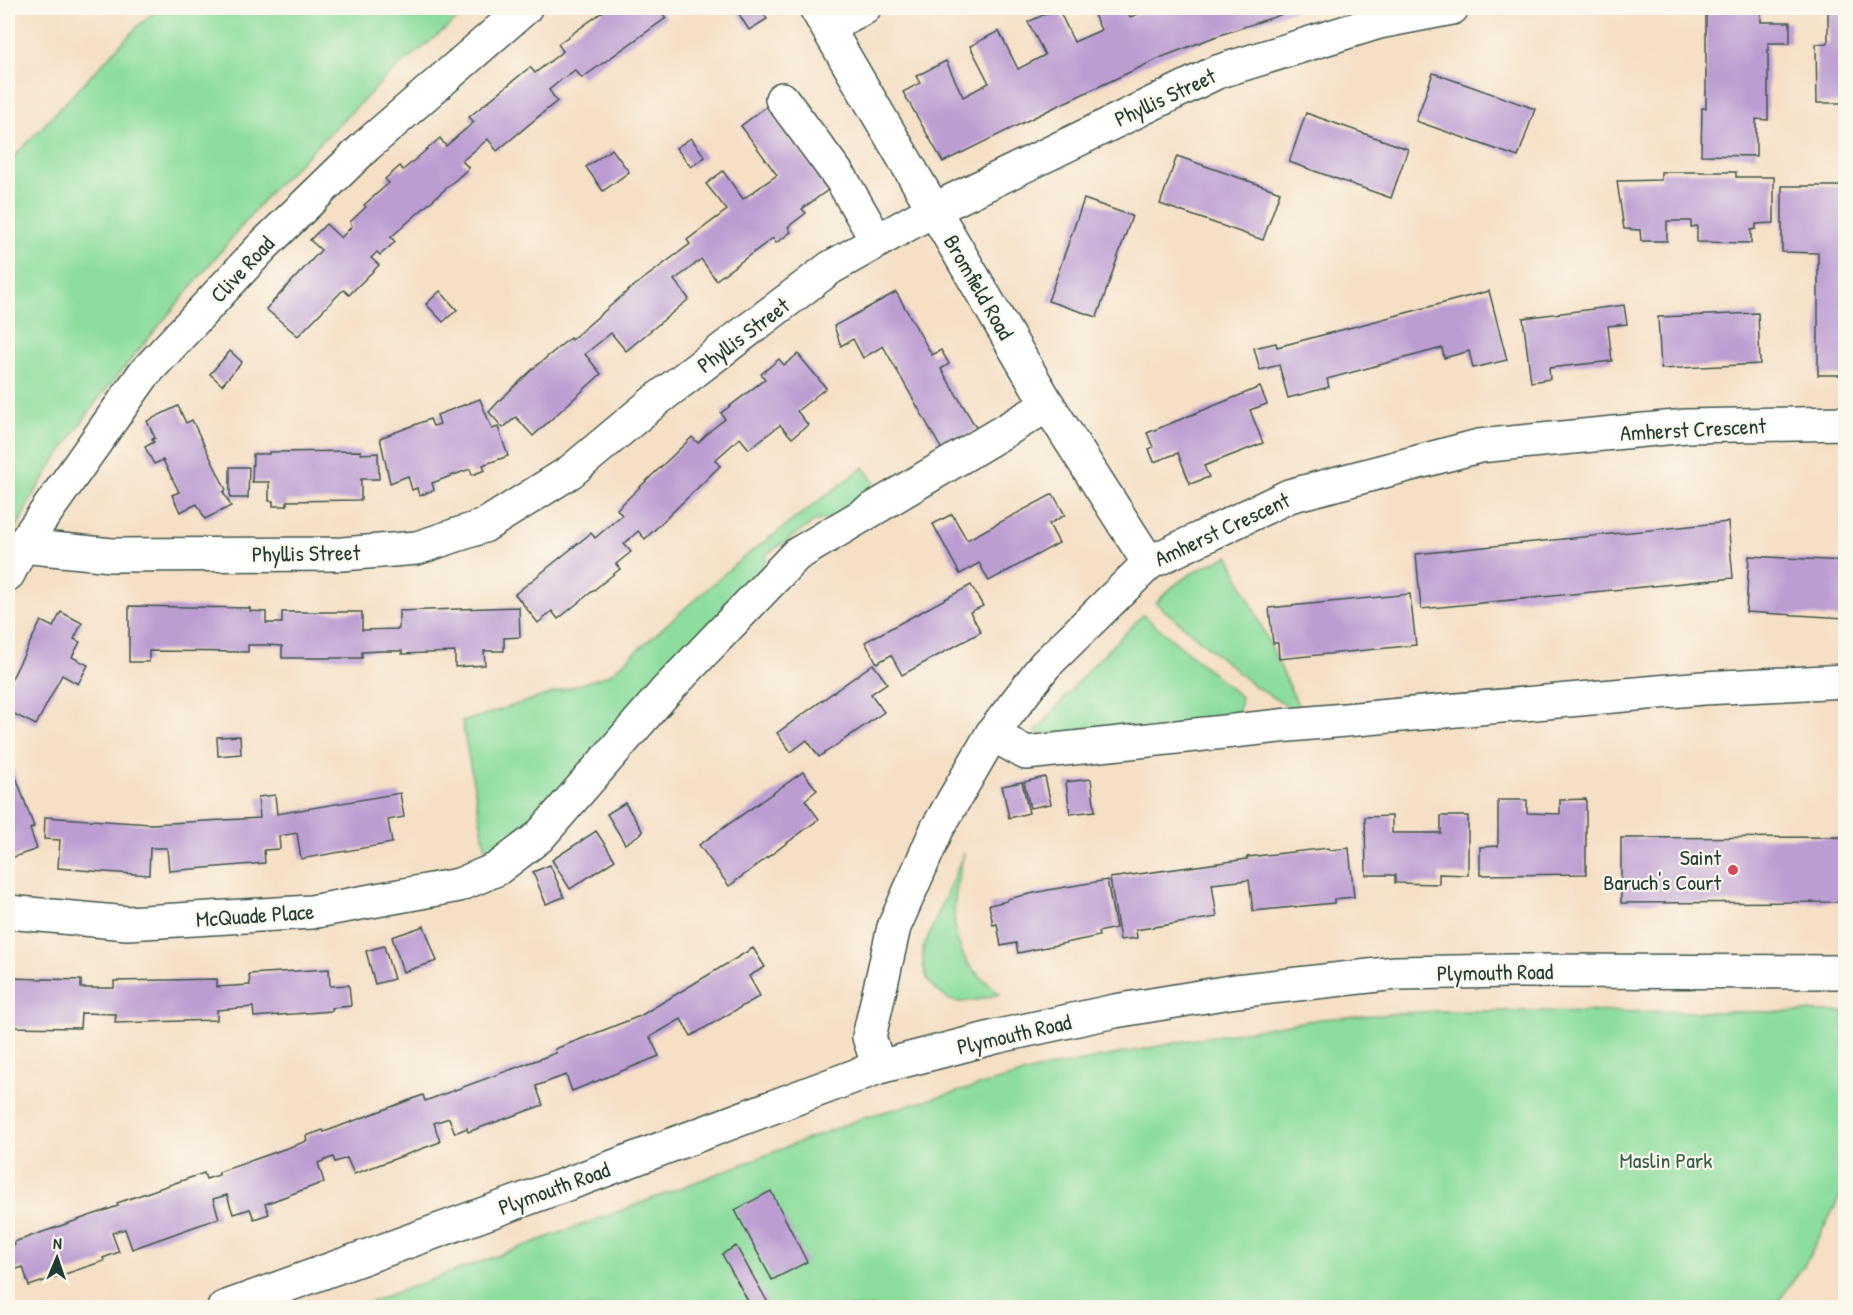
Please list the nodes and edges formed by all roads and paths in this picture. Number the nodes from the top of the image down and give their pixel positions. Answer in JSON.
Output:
{"nodes":[{"id":1,"x":525,"y":8,"type":"edge"},
{"id":2,"x":864,"y":8,"type":"edge"},
{"id":3,"x":1452,"y":8,"type":"edge"},
{"id":4,"x":821,"y":17,"type":"edge"},
{"id":5,"x":782,"y":99,"type":"dead end"},
{"id":6,"x":933,"y":210,"type":"junction"},
{"id":7,"x":877,"y":241,"type":"junction"},
{"id":8,"x":1048,"y":405,"type":"junction"},
{"id":9,"x":1845,"y":423,"type":"edge"},
{"id":10,"x":15,"y":560,"type":"edge"},
{"id":11,"x":1149,"y":563,"type":"junction"},
{"id":12,"x":1845,"y":681,"type":"edge"},
{"id":13,"x":992,"y":734,"type":"junction"},
{"id":14,"x":8,"y":912,"type":"edge"},
{"id":15,"x":1845,"y":972,"type":"edge"},
{"id":16,"x":879,"y":1067,"type":"junction"},
{"id":17,"x":224,"y":1308,"type":"edge"}],
"edges":[{"from":1,"to":10,"type":"street","name":"Clive Road"},
{"from":2,"to":4,"type":"street"},
{"from":3,"to":6,"type":"street","name":"Phyllis Street"},
{"from":4,"to":6,"type":"street","name":"Bromfield Road"},
{"from":5,"to":7,"type":"street"},
{"from":6,"to":7,"type":"street","name":"Phyllis Street"},
{"from":6,"to":8,"type":"street","name":"Bromfield Road"},
{"from":7,"to":10,"type":"street","name":"Phyllis Street"},
{"from":8,"to":11,"type":"street","name":"Bromfield Road"},
{"from":8,"to":14,"type":"street","name":"McQuade Place"},
{"from":9,"to":11,"type":"street","name":"Amherst Crescent"},
{"from":11,"to":13,"type":"street","name":"Amherst Crescent"},
{"from":12,"to":13,"type":"street"},
{"from":13,"to":16,"type":"street","name":"Amherst Crescent"},
{"from":15,"to":16,"type":"street","name":"Plymouth Road"},
{"from":16,"to":17,"type":"street","name":"Plymouth Road"}]}
